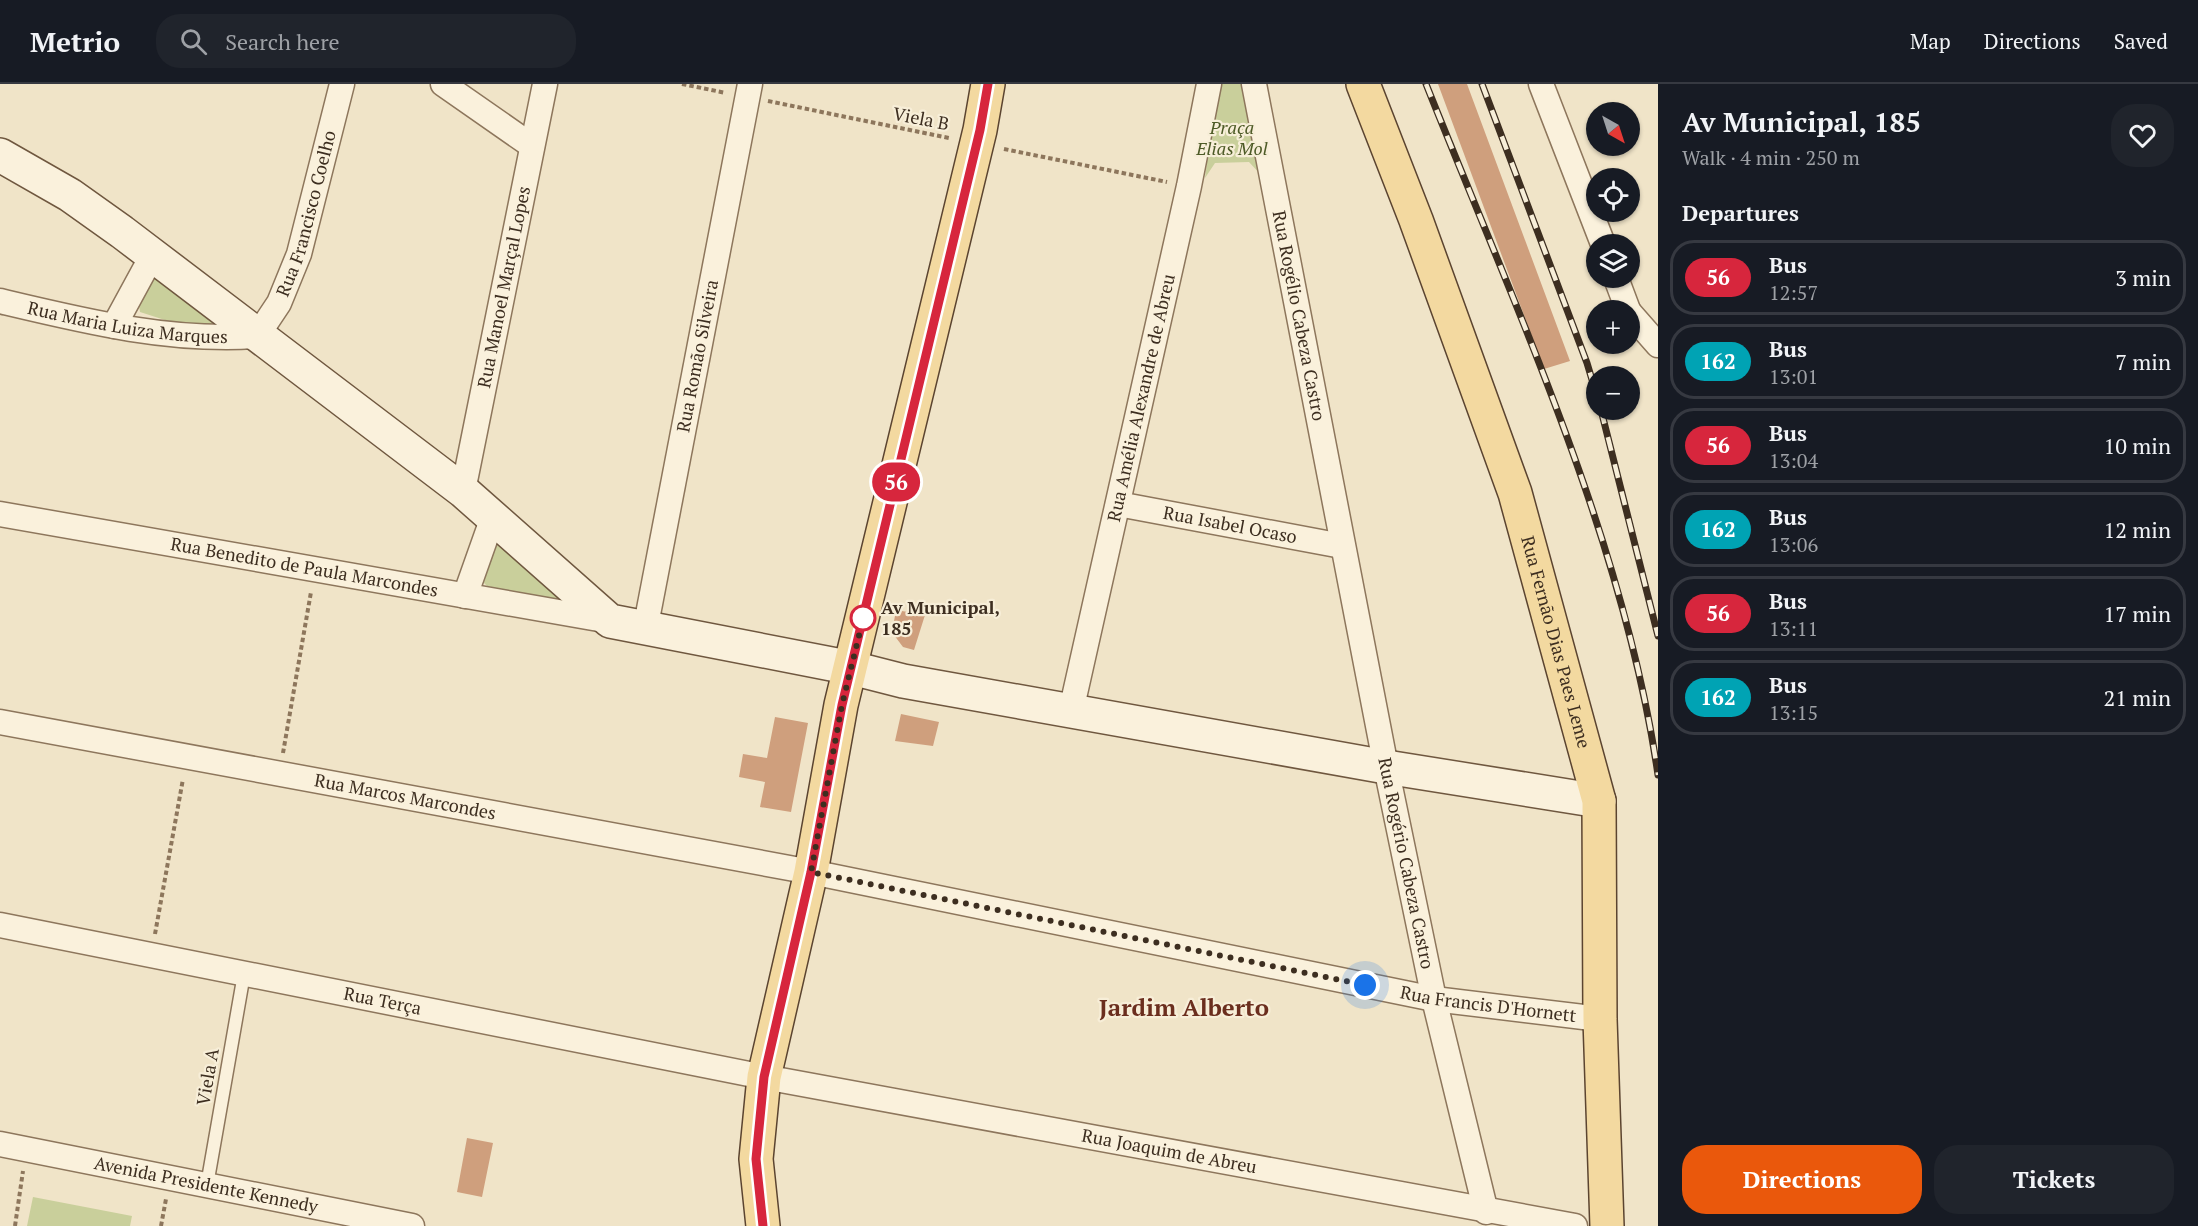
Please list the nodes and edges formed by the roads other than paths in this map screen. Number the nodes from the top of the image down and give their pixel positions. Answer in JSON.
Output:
{"nodes":[{"id":1,"x":342,"y":84,"type":"edge"},
{"id":2,"x":443,"y":84,"type":"edge"},
{"id":3,"x":545,"y":84,"type":"edge"},
{"id":4,"x":988,"y":84,"type":"edge"},
{"id":5,"x":1209,"y":84,"type":"edge"},
{"id":6,"x":1254,"y":84,"type":"edge"},
{"id":7,"x":1363,"y":84,"type":"edge"},
{"id":8,"x":1541,"y":84,"type":"edge"},
{"id":9,"x":749,"y":91,"type":"edge"},
{"id":10,"x":532,"y":146,"type":"junction"},
{"id":11,"x":0,"y":155,"type":"edge"},
{"id":12,"x":1599,"y":234,"type":"edge"},
{"id":13,"x":152,"y":256,"type":"junction"},
{"id":14,"x":0,"y":301,"type":"edge"},
{"id":15,"x":1640,"y":324,"type":"edge"},
{"id":16,"x":114,"y":326,"type":"junction"},
{"id":17,"x":257,"y":336,"type":"junction"},
{"id":18,"x":1658,"y":345,"type":"edge"},
{"id":19,"x":463,"y":491,"type":"junction"},
{"id":20,"x":1118,"y":504,"type":"junction"},
{"id":21,"x":0,"y":514,"type":"edge"},
{"id":22,"x":493,"y":517,"type":"junction"},
{"id":23,"x":1342,"y":546,"type":"junction"},
{"id":24,"x":465,"y":596,"type":"junction"},
{"id":25,"x":610,"y":621,"type":"junction"},
{"id":26,"x":645,"y":630,"type":"junction"},
{"id":27,"x":852,"y":668,"type":"junction"},
{"id":28,"x":1071,"y":711,"type":"junction"},
{"id":29,"x":0,"y":722,"type":"edge"},
{"id":30,"x":1386,"y":767,"type":"junction"},
{"id":31,"x":1599,"y":801,"type":"junction"},
{"id":32,"x":811,"y":872,"type":"junction"},
{"id":33,"x":0,"y":925,"type":"edge"},
{"id":34,"x":244,"y":974,"type":"junction"},
{"id":35,"x":1434,"y":999,"type":"junction"},
{"id":36,"x":1600,"y":1019,"type":"junction"},
{"id":37,"x":764,"y":1077,"type":"junction"},
{"id":38,"x":0,"y":1144,"type":"edge"},
{"id":39,"x":207,"y":1185,"type":"junction"},
{"id":40,"x":1486,"y":1212,"type":"junction"},
{"id":41,"x":412,"y":1226,"type":"edge"},
{"id":42,"x":763,"y":1226,"type":"edge"},
{"id":43,"x":1575,"y":1226,"type":"edge"},
{"id":44,"x":1607,"y":1226,"type":"edge"}],
"edges":[{"from":1,"to":17,"type":"street","name":"Rua Francisco Coelho"},
{"from":2,"to":10,"type":"street"},
{"from":3,"to":10,"type":"street","name":"Rua Manoel Marçal Lopes"},
{"from":4,"to":27,"type":"main road"},
{"from":5,"to":20,"type":"street","name":"Rua Amélia Alexandre de Abreu"},
{"from":6,"to":23,"type":"street","name":"Rua Rogélio Cabeza Castro"},
{"from":7,"to":31,"type":"main road","name":"Rua Fernão Dias Paes Leme"},
{"from":8,"to":12,"type":"street"},
{"from":9,"to":26,"type":"street","name":"Rua Romão Silveira"},
{"from":10,"to":19,"type":"street","name":"Rua Manoel Marçal Lopes"},
{"from":11,"to":13,"type":"main road"},
{"from":13,"to":16,"type":"street"},
{"from":13,"to":17,"type":"main road"},
{"from":14,"to":16,"type":"street","name":"Rua Maria Luiza Marques"},
{"from":15,"to":18,"type":"street"},
{"from":16,"to":17,"type":"street","name":"Rua Maria Luiza Marques"},
{"from":17,"to":19,"type":"main road"},
{"from":19,"to":22,"type":"main road"},
{"from":20,"to":23,"type":"street","name":"Rua Isabel Ocaso"},
{"from":20,"to":28,"type":"street","name":"Rua Amélia Alexandre de Abreu"},
{"from":21,"to":24,"type":"street","name":"Rua Benedito de Paula Marcondes"},
{"from":22,"to":24,"type":"street"},
{"from":22,"to":25,"type":"main road"},
{"from":23,"to":30,"type":"street","name":"Rua Rogério Cabeza Castro"},
{"from":24,"to":25,"type":"street","name":"Rua Benedito de Paula Marcondes"},
{"from":25,"to":26,"type":"main road"},
{"from":26,"to":27,"type":"main road"},
{"from":27,"to":28,"type":"main road"},
{"from":27,"to":32,"type":"main road"},
{"from":28,"to":30,"type":"main road"},
{"from":29,"to":32,"type":"street","name":"Rua Marcos Marcondes"},
{"from":30,"to":31,"type":"main road"},
{"from":30,"to":35,"type":"street","name":"Rua Rogério Cabeza Castro"},
{"from":31,"to":36,"type":"main road","name":"Rua Fernão Dias Paes Leme"},
{"from":32,"to":35,"type":"street","name":"Rua Francis D'Hornett"},
{"from":32,"to":37,"type":"main road"},
{"from":33,"to":34,"type":"street","name":"Rua Terça"},
{"from":34,"to":37,"type":"street","name":"Rua Terça"},
{"from":34,"to":39,"type":"lane","name":"Viela A"},
{"from":35,"to":36,"type":"street","name":"Rua Francis D'Hornett"},
{"from":35,"to":40,"type":"street","name":"Rua Rogério Cabeza Castro"},
{"from":36,"to":44,"type":"main road","name":"Rua Fernão Dias Paes Leme"},
{"from":37,"to":40,"type":"street","name":"Rua Joaquim de Abreu"},
{"from":37,"to":42,"type":"main road"},
{"from":38,"to":39,"type":"street","name":"Avenida Presidente Kennedy"},
{"from":39,"to":41,"type":"street","name":"Avenida Presidente Kennedy"},
{"from":40,"to":43,"type":"street","name":"Rua Joaquim de Abreu"}]}
